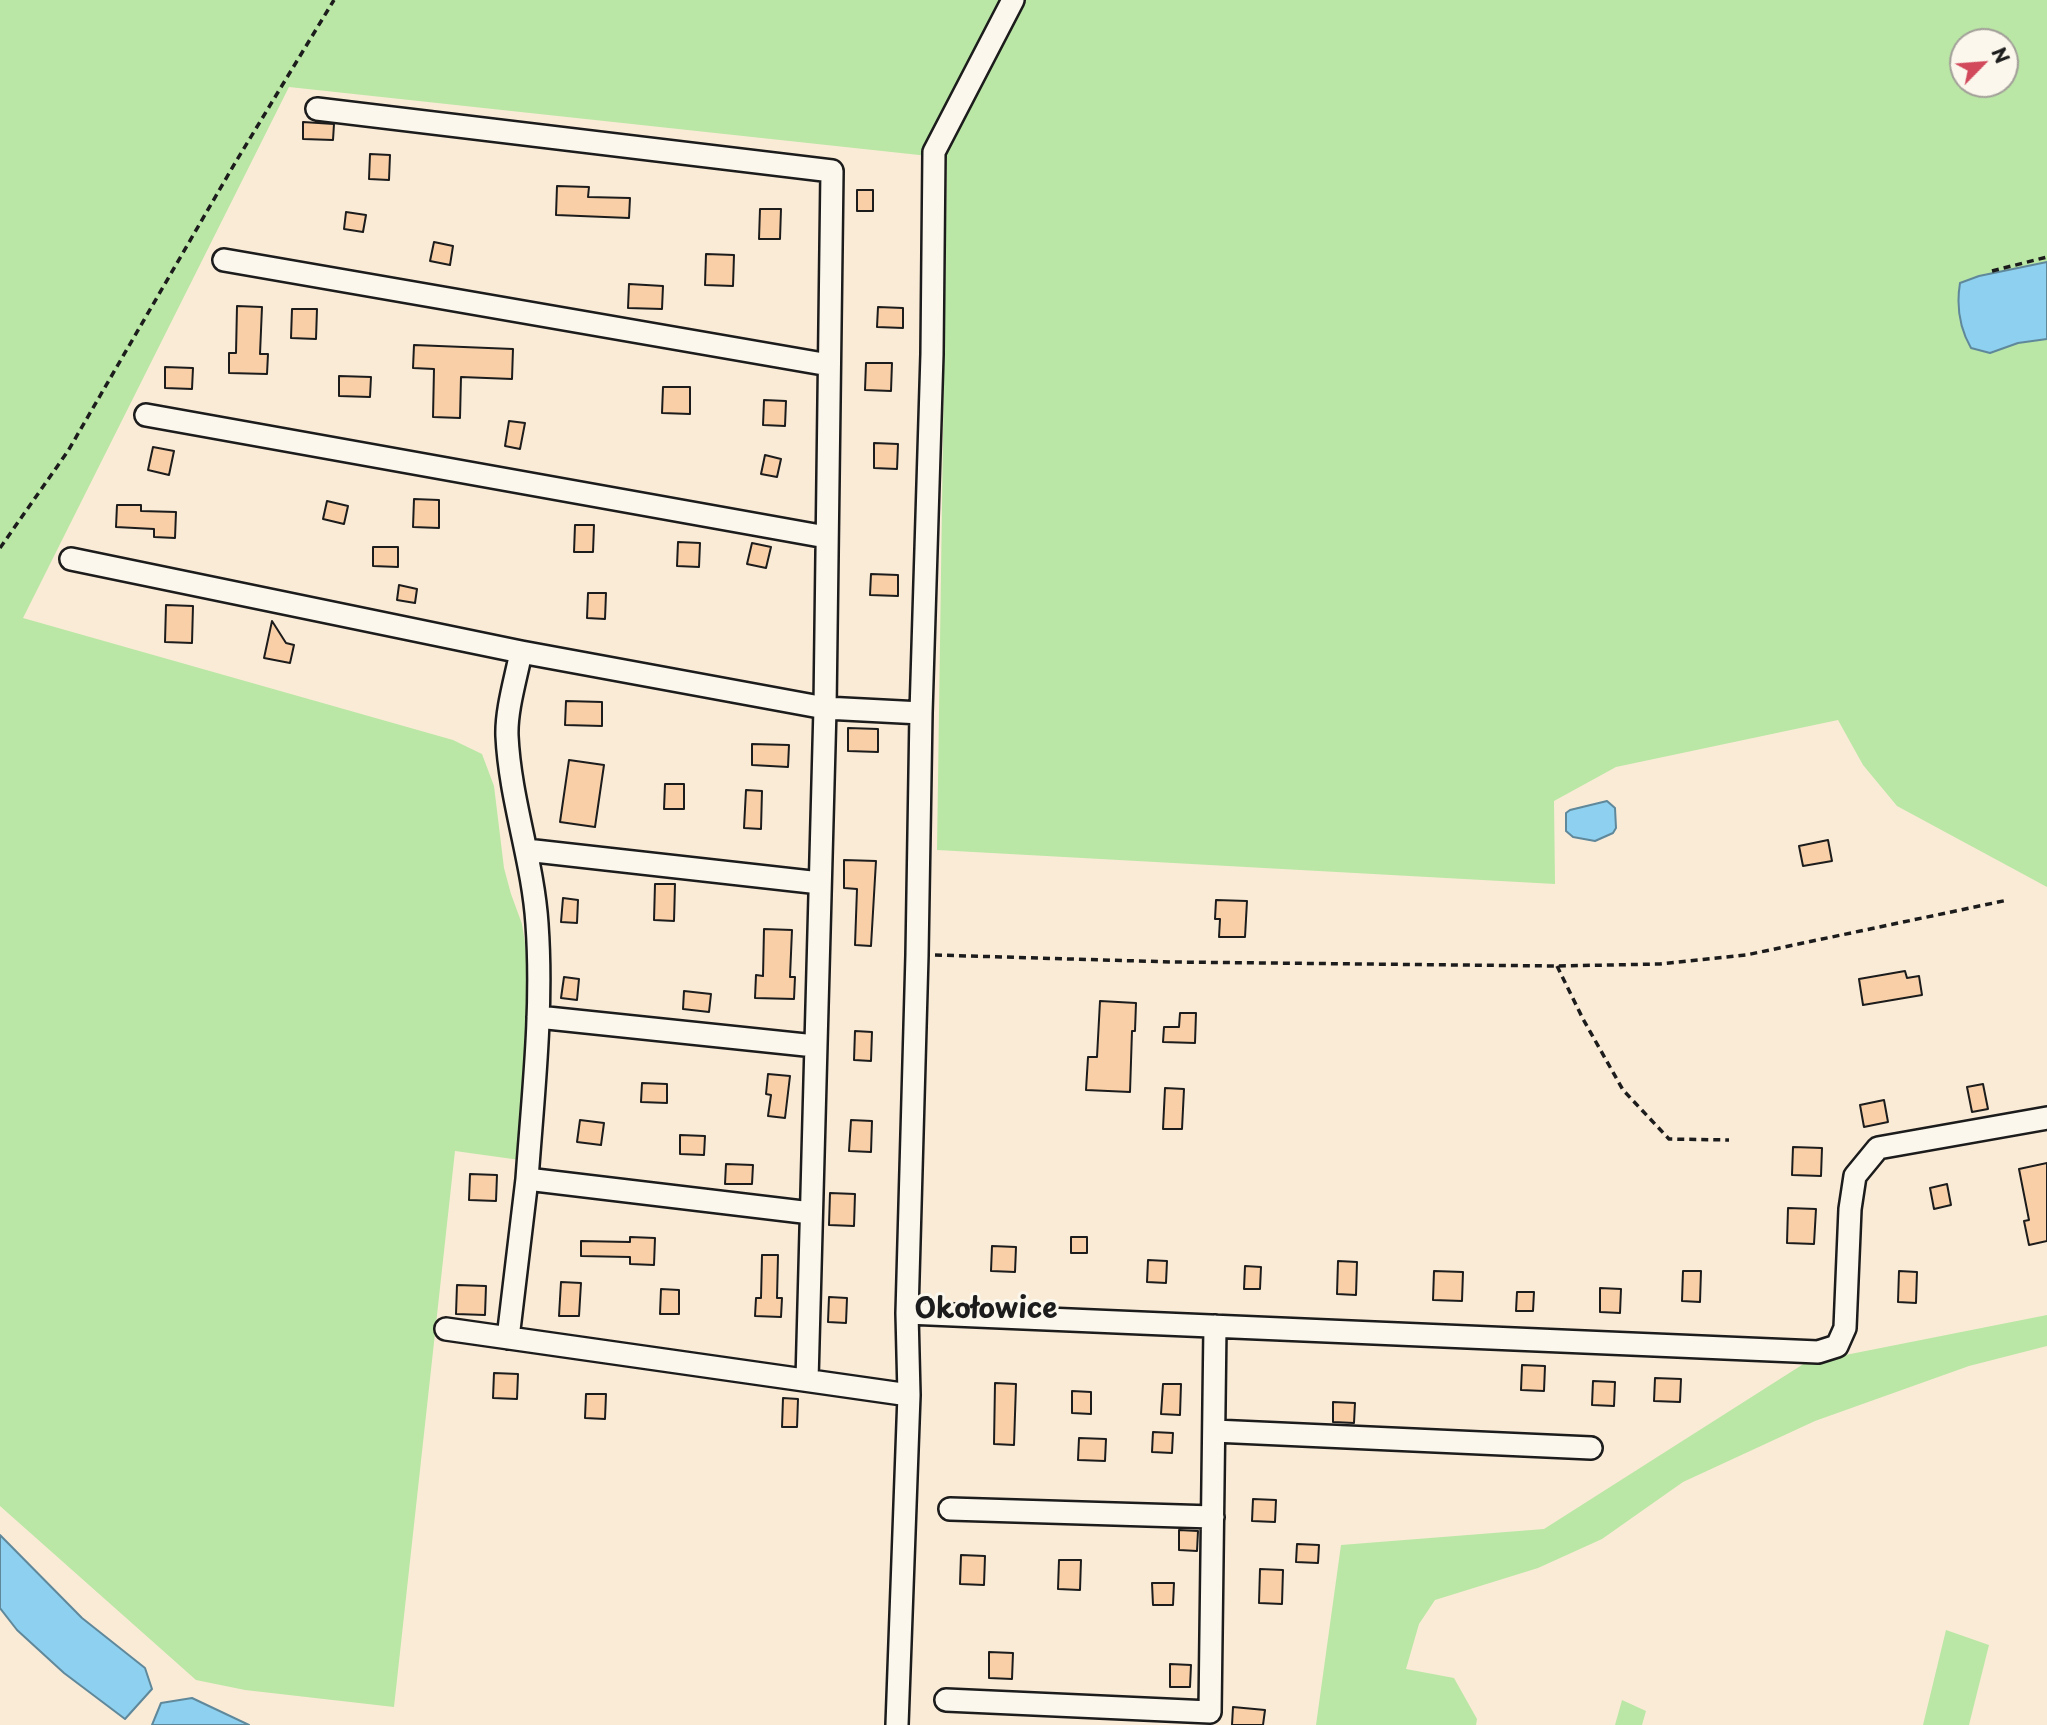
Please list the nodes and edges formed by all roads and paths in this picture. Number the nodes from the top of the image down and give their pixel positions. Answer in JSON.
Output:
{"nodes":[{"id":1,"x":334,"y":0,"type":"edge"},
{"id":2,"x":1013,"y":0,"type":"edge"},
{"id":3,"x":317,"y":109,"type":"dead end"},
{"id":4,"x":2047,"y":257,"type":"edge"},
{"id":5,"x":225,"y":260,"type":"dead end"},
{"id":6,"x":1992,"y":271,"type":"dead end"},
{"id":7,"x":829,"y":366,"type":"junction"},
{"id":8,"x":146,"y":415,"type":"dead end"},
{"id":9,"x":826,"y":537,"type":"junction"},
{"id":10,"x":0,"y":548,"type":"edge"},
{"id":11,"x":72,"y":559,"type":"dead end"},
{"id":12,"x":521,"y":652,"type":"junction"},
{"id":13,"x":825,"y":708,"type":"junction"},
{"id":14,"x":921,"y":713,"type":"junction"},
{"id":15,"x":526,"y":850,"type":"junction"},
{"id":16,"x":820,"y":883,"type":"junction"},
{"id":17,"x":2008,"y":900,"type":"dead end"},
{"id":18,"x":917,"y":955,"type":"junction"},
{"id":19,"x":1557,"y":966,"type":"junction"},
{"id":20,"x":538,"y":1017,"type":"junction"},
{"id":21,"x":815,"y":1046,"type":"junction"},
{"id":22,"x":2047,"y":1118,"type":"edge"},
{"id":23,"x":1729,"y":1140,"type":"dead end"},
{"id":24,"x":527,"y":1179,"type":"junction"},
{"id":25,"x":811,"y":1213,"type":"junction"},
{"id":26,"x":907,"y":1313,"type":"junction"},
{"id":27,"x":1215,"y":1326,"type":"junction"},
{"id":28,"x":446,"y":1329,"type":"dead end"},
{"id":29,"x":508,"y":1338,"type":"junction"},
{"id":30,"x":807,"y":1380,"type":"junction"},
{"id":31,"x":909,"y":1395,"type":"junction"},
{"id":32,"x":1214,"y":1431,"type":"junction"},
{"id":33,"x":1591,"y":1448,"type":"dead end"},
{"id":34,"x":950,"y":1509,"type":"dead end"},
{"id":35,"x":1213,"y":1517,"type":"junction"},
{"id":36,"x":946,"y":1700,"type":"dead end"},
{"id":37,"x":897,"y":1725,"type":"edge"}],
"edges":[{"from":1,"to":10,"type":"path"},
{"from":2,"to":14,"type":"street"},
{"from":3,"to":7,"type":"street"},
{"from":4,"to":6,"type":"path"},
{"from":5,"to":7,"type":"street"},
{"from":7,"to":9,"type":"street"},
{"from":8,"to":9,"type":"street"},
{"from":9,"to":13,"type":"street"},
{"from":11,"to":12,"type":"street"},
{"from":12,"to":13,"type":"street"},
{"from":12,"to":15,"type":"street"},
{"from":13,"to":14,"type":"street"},
{"from":13,"to":16,"type":"street"},
{"from":14,"to":18,"type":"street"},
{"from":15,"to":16,"type":"street"},
{"from":15,"to":20,"type":"street"},
{"from":16,"to":21,"type":"street"},
{"from":17,"to":19,"type":"path"},
{"from":18,"to":19,"type":"path"},
{"from":18,"to":26,"type":"street"},
{"from":19,"to":23,"type":"path"},
{"from":20,"to":21,"type":"street"},
{"from":20,"to":24,"type":"street"},
{"from":21,"to":25,"type":"street"},
{"from":22,"to":27,"type":"street"},
{"from":24,"to":25,"type":"street"},
{"from":24,"to":29,"type":"street"},
{"from":25,"to":30,"type":"street"},
{"from":26,"to":27,"type":"street"},
{"from":26,"to":31,"type":"street"},
{"from":27,"to":32,"type":"street"},
{"from":28,"to":29,"type":"street"},
{"from":29,"to":30,"type":"street"},
{"from":30,"to":31,"type":"street"},
{"from":31,"to":37,"type":"street"},
{"from":32,"to":33,"type":"street"},
{"from":32,"to":35,"type":"street"},
{"from":34,"to":35,"type":"street"},
{"from":35,"to":36,"type":"street"}]}
